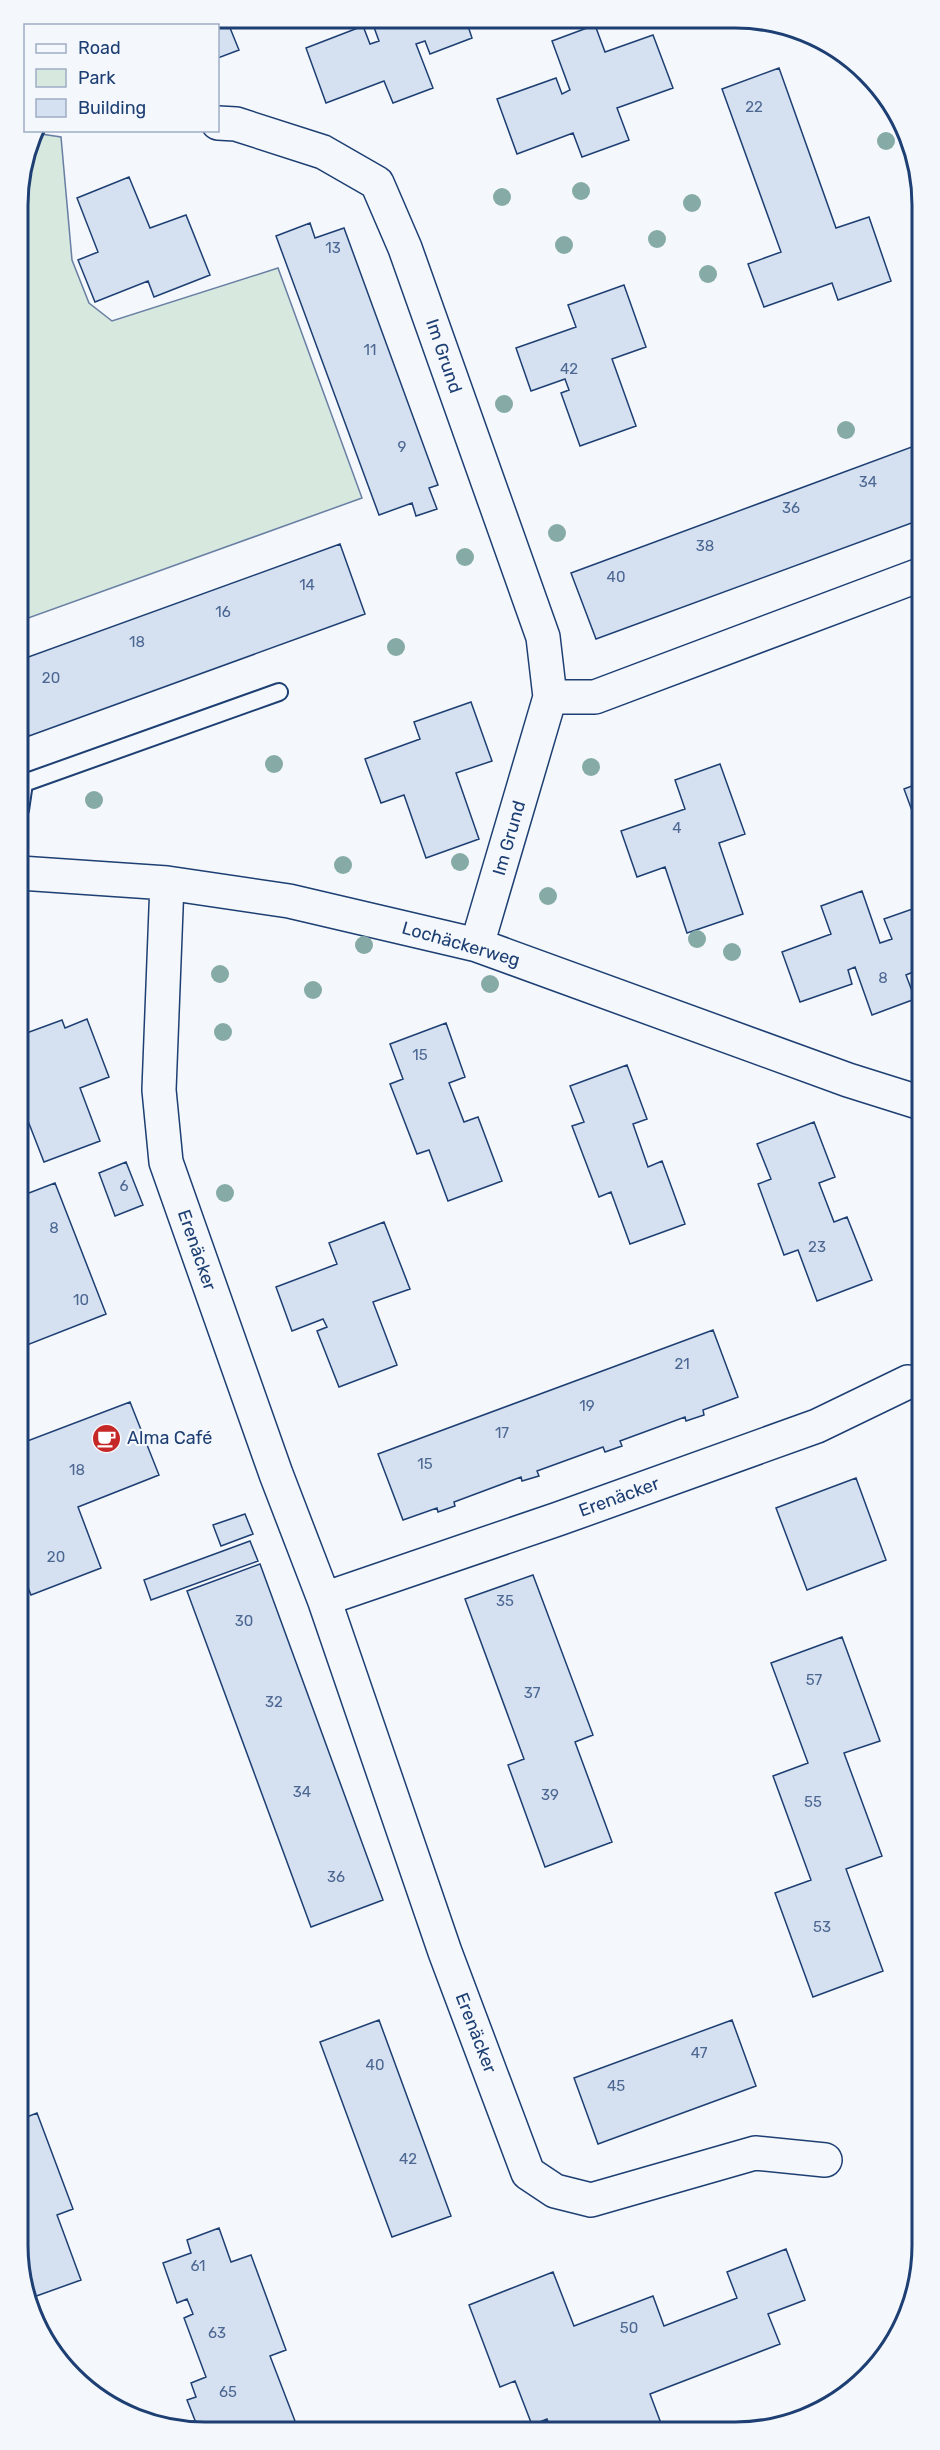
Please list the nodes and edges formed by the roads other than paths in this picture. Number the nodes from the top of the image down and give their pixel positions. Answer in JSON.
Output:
{"nodes":[{"id":1,"x":219,"y":123,"type":"edge"},
{"id":2,"x":912,"y":578,"type":"edge"},
{"id":3,"x":279,"y":692,"type":"dead end"},
{"id":4,"x":550,"y":697,"type":"junction"},
{"id":5,"x":29,"y":781,"type":"edge"},
{"id":6,"x":29,"y":874,"type":"edge"},
{"id":7,"x":167,"y":883,"type":"junction"},
{"id":8,"x":477,"y":945,"type":"junction"},
{"id":9,"x":912,"y":1100,"type":"edge"},
{"id":10,"x":908,"y":1382,"type":"dead end"},
{"id":11,"x":324,"y":1599,"type":"junction"},
{"id":12,"x":825,"y":2160,"type":"dead end"}],
"edges":[{"from":1,"to":4,"type":"street","name":"Im Grund"},
{"from":2,"to":4,"type":"street"},
{"from":3,"to":5,"type":"lane"},
{"from":4,"to":8,"type":"street","name":"Im Grund"},
{"from":6,"to":7,"type":"street","name":"Lochäckerweg"},
{"from":7,"to":8,"type":"street","name":"Lochäckerweg"},
{"from":7,"to":11,"type":"street","name":"Erenäcker"},
{"from":8,"to":9,"type":"street","name":"Lochäckerweg"},
{"from":10,"to":11,"type":"street","name":"Erenäcker"},
{"from":11,"to":12,"type":"street","name":"Erenäcker"}]}
